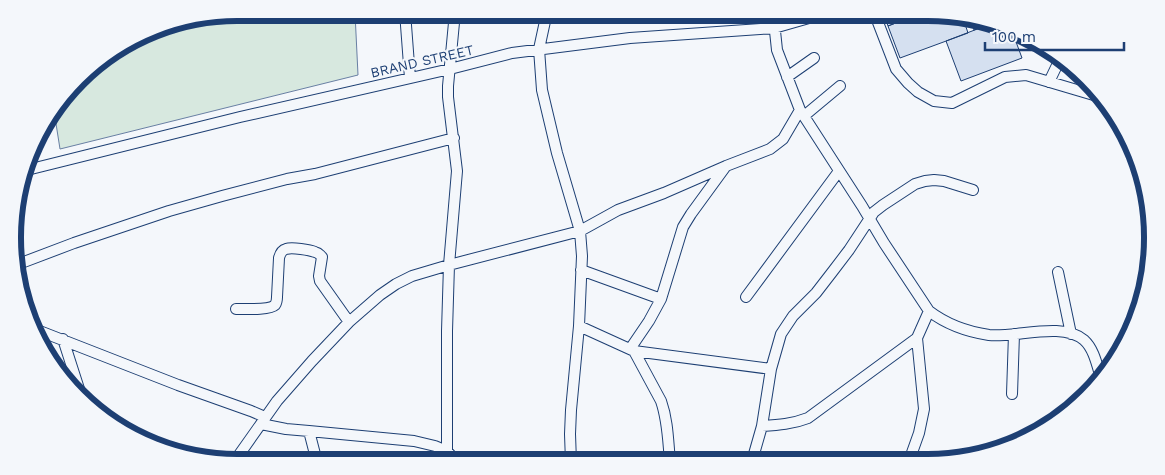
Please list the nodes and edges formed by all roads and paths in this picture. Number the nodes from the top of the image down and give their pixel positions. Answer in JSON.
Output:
{"nodes":[{"id":1,"x":406,"y":21,"type":"edge"},
{"id":2,"x":454,"y":21,"type":"edge"},
{"id":3,"x":545,"y":21,"type":"edge"},
{"id":4,"x":774,"y":21,"type":"edge"},
{"id":5,"x":798,"y":21,"type":"edge"},
{"id":6,"x":877,"y":21,"type":"edge"},
{"id":7,"x":774,"y":28,"type":"junction"},
{"id":8,"x":539,"y":50,"type":"junction"},
{"id":9,"x":814,"y":58,"type":"dead end"},
{"id":10,"x":1057,"y":65,"type":"edge"},
{"id":11,"x":450,"y":69,"type":"junction"},
{"id":12,"x":787,"y":77,"type":"junction"},
{"id":13,"x":410,"y":78,"type":"junction"},
{"id":14,"x":1049,"y":82,"type":"junction"},
{"id":15,"x":840,"y":86,"type":"dead end"},
{"id":16,"x":1089,"y":94,"type":"edge"},
{"id":17,"x":802,"y":113,"type":"junction"},
{"id":18,"x":454,"y":138,"type":"junction"},
{"id":19,"x":726,"y":166,"type":"junction"},
{"id":20,"x":33,"y":169,"type":"edge"},
{"id":21,"x":839,"y":171,"type":"junction"},
{"id":22,"x":973,"y":190,"type":"dead end"},
{"id":23,"x":869,"y":218,"type":"junction"},
{"id":24,"x":580,"y":231,"type":"junction"},
{"id":25,"x":23,"y":263,"type":"edge"},
{"id":26,"x":449,"y":265,"type":"junction"},
{"id":27,"x":581,"y":270,"type":"junction"},
{"id":28,"x":1058,"y":272,"type":"dead end"},
{"id":29,"x":746,"y":298,"type":"dead end"},
{"id":30,"x":661,"y":299,"type":"junction"},
{"id":31,"x":236,"y":309,"type":"dead end"},
{"id":32,"x":929,"y":311,"type":"junction"},
{"id":33,"x":349,"y":322,"type":"junction"},
{"id":34,"x":579,"y":326,"type":"junction"},
{"id":35,"x":44,"y":332,"type":"edge"},
{"id":36,"x":1014,"y":334,"type":"junction"},
{"id":37,"x":1071,"y":334,"type":"junction"},
{"id":38,"x":917,"y":338,"type":"junction"},
{"id":39,"x":63,"y":339,"type":"junction"},
{"id":40,"x":632,"y":350,"type":"junction"},
{"id":41,"x":771,"y":369,"type":"junction"},
{"id":42,"x":1099,"y":370,"type":"edge"},
{"id":43,"x":76,"y":381,"type":"edge"},
{"id":44,"x":1012,"y":394,"type":"dead end"},
{"id":45,"x":263,"y":420,"type":"junction"},
{"id":46,"x":762,"y":426,"type":"junction"},
{"id":47,"x":309,"y":431,"type":"junction"},
{"id":48,"x":447,"y":451,"type":"junction"},
{"id":49,"x":240,"y":454,"type":"edge"},
{"id":50,"x":314,"y":454,"type":"edge"},
{"id":51,"x":450,"y":454,"type":"edge"},
{"id":52,"x":571,"y":454,"type":"edge"},
{"id":53,"x":669,"y":454,"type":"edge"},
{"id":54,"x":754,"y":454,"type":"edge"},
{"id":55,"x":912,"y":454,"type":"edge"}],
"edges":[{"from":1,"to":13,"type":"street"},
{"from":2,"to":11,"type":"street"},
{"from":3,"to":8,"type":"street"},
{"from":4,"to":7,"type":"street"},
{"from":5,"to":7,"type":"street","name":"BRAND STREET"},
{"from":6,"to":14,"type":"street"},
{"from":7,"to":8,"type":"street","name":"BRAND STREET"},
{"from":7,"to":12,"type":"street"},
{"from":8,"to":11,"type":"street","name":"BRAND STREET"},
{"from":8,"to":24,"type":"street"},
{"from":9,"to":12,"type":"street"},
{"from":10,"to":14,"type":"street"},
{"from":11,"to":13,"type":"street","name":"BRAND STREET"},
{"from":11,"to":18,"type":"street"},
{"from":12,"to":17,"type":"street"},
{"from":13,"to":20,"type":"street","name":"BRAND STREET"},
{"from":14,"to":16,"type":"street"},
{"from":15,"to":17,"type":"street"},
{"from":17,"to":19,"type":"street"},
{"from":17,"to":21,"type":"street"},
{"from":18,"to":25,"type":"street"},
{"from":18,"to":26,"type":"street"},
{"from":19,"to":24,"type":"street"},
{"from":19,"to":30,"type":"street"},
{"from":21,"to":23,"type":"street"},
{"from":21,"to":29,"type":"street"},
{"from":22,"to":23,"type":"street"},
{"from":23,"to":32,"type":"street"},
{"from":23,"to":41,"type":"street"},
{"from":24,"to":26,"type":"street"},
{"from":24,"to":27,"type":"street"},
{"from":26,"to":33,"type":"street"},
{"from":26,"to":48,"type":"street"},
{"from":27,"to":30,"type":"street"},
{"from":27,"to":34,"type":"street"},
{"from":28,"to":37,"type":"street"},
{"from":30,"to":40,"type":"street"},
{"from":31,"to":33,"type":"street"},
{"from":32,"to":36,"type":"street"},
{"from":32,"to":38,"type":"street"},
{"from":33,"to":45,"type":"street"},
{"from":34,"to":40,"type":"street"},
{"from":34,"to":52,"type":"street"},
{"from":35,"to":39,"type":"street"},
{"from":36,"to":37,"type":"street"},
{"from":36,"to":44,"type":"street"},
{"from":37,"to":42,"type":"street"},
{"from":38,"to":46,"type":"street"},
{"from":38,"to":55,"type":"street"},
{"from":39,"to":43,"type":"street"},
{"from":39,"to":45,"type":"street"},
{"from":40,"to":41,"type":"street"},
{"from":40,"to":53,"type":"street"},
{"from":41,"to":46,"type":"street"},
{"from":45,"to":47,"type":"street"},
{"from":45,"to":49,"type":"street"},
{"from":46,"to":54,"type":"street"},
{"from":47,"to":48,"type":"street"},
{"from":47,"to":50,"type":"street"},
{"from":48,"to":51,"type":"street"}]}
